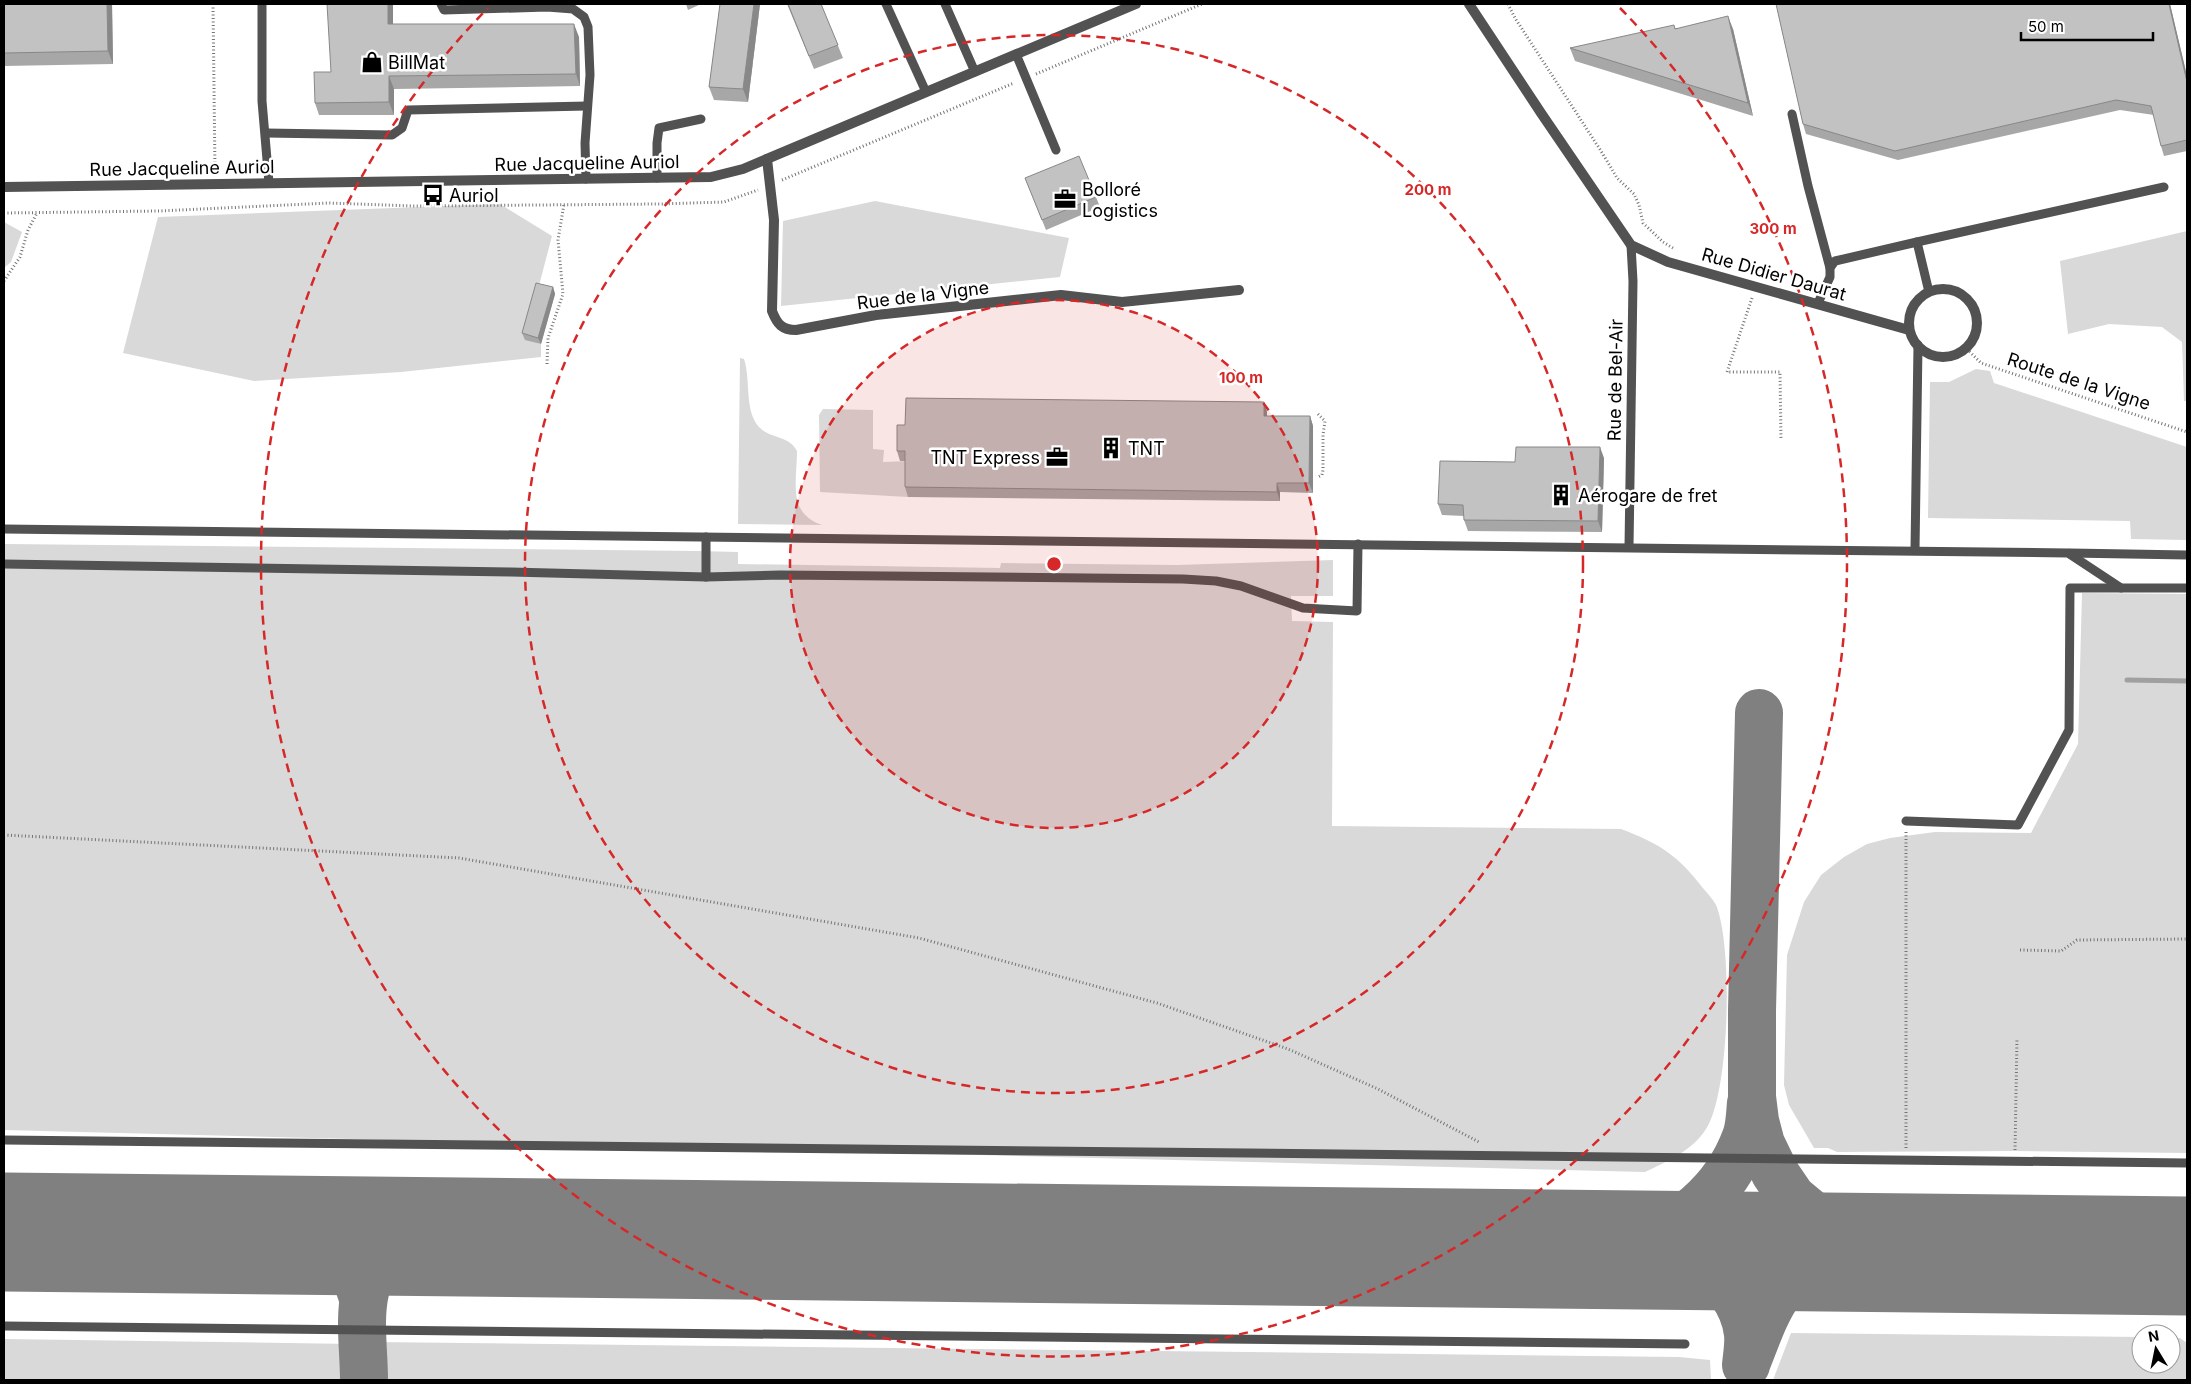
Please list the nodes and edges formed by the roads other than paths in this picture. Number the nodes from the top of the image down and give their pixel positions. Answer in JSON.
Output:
{"nodes":[{"id":1,"x":262,"y":4,"type":"edge"},
{"id":2,"x":441,"y":4,"type":"edge"},
{"id":3,"x":886,"y":4,"type":"edge"},
{"id":4,"x":945,"y":4,"type":"edge"},
{"id":5,"x":1136,"y":4,"type":"edge"},
{"id":6,"x":1469,"y":4,"type":"edge"},
{"id":7,"x":1016,"y":54,"type":"junction"},
{"id":8,"x":975,"y":72,"type":"junction"},
{"id":9,"x":926,"y":92,"type":"junction"},
{"id":10,"x":587,"y":106,"type":"junction"},
{"id":11,"x":1792,"y":114,"type":"dead end"},
{"id":12,"x":701,"y":119,"type":"dead end"},
{"id":13,"x":266,"y":134,"type":"junction"},
{"id":14,"x":1056,"y":150,"type":"dead end"},
{"id":15,"x":767,"y":159,"type":"junction"},
{"id":16,"x":657,"y":178,"type":"junction"},
{"id":17,"x":586,"y":179,"type":"junction"},
{"id":18,"x":269,"y":184,"type":"junction"},
{"id":19,"x":4,"y":187,"type":"edge"},
{"id":20,"x":2164,"y":187,"type":"dead end"},
{"id":21,"x":1917,"y":242,"type":"junction"},
{"id":22,"x":1631,"y":245,"type":"junction"},
{"id":23,"x":1830,"y":268,"type":"junction"},
{"id":24,"x":1239,"y":290,"type":"dead end"},
{"id":25,"x":1929,"y":292,"type":"junction"},
{"id":26,"x":1818,"y":303,"type":"junction"},
{"id":27,"x":1909,"y":330,"type":"junction"},
{"id":28,"x":1918,"y":345,"type":"junction"},
{"id":29,"x":4,"y":530,"type":"edge"},
{"id":30,"x":706,"y":538,"type":"junction"},
{"id":31,"x":1358,"y":544,"type":"junction"},
{"id":32,"x":1629,"y":547,"type":"junction"},
{"id":33,"x":1915,"y":550,"type":"junction"},
{"id":34,"x":2068,"y":553,"type":"junction"},
{"id":35,"x":2187,"y":555,"type":"edge"},
{"id":36,"x":4,"y":564,"type":"edge"},
{"id":37,"x":706,"y":577,"type":"junction"},
{"id":38,"x":2121,"y":588,"type":"junction"},
{"id":39,"x":2187,"y":588,"type":"edge"},
{"id":40,"x":1906,"y":821,"type":"road end"},
{"id":41,"x":4,"y":1140,"type":"edge"},
{"id":42,"x":2187,"y":1164,"type":"edge"},
{"id":43,"x":4,"y":1326,"type":"edge"},
{"id":44,"x":1685,"y":1344,"type":"dead end"}],
"edges":[{"from":1,"to":13,"type":"lane"},
{"from":2,"to":10,"type":"lane"},
{"from":3,"to":9,"type":"lane"},
{"from":4,"to":8,"type":"lane"},
{"from":5,"to":7,"type":"street","name":"Rue Jacqueline Auriol"},
{"from":6,"to":22,"type":"street"},
{"from":7,"to":8,"type":"street","name":"Rue Jacqueline Auriol"},
{"from":7,"to":14,"type":"lane"},
{"from":8,"to":9,"type":"street","name":"Rue Jacqueline Auriol"},
{"from":9,"to":15,"type":"street","name":"Rue Jacqueline Auriol"},
{"from":10,"to":13,"type":"lane"},
{"from":10,"to":17,"type":"lane"},
{"from":11,"to":23,"type":"lane"},
{"from":12,"to":16,"type":"lane"},
{"from":13,"to":18,"type":"lane"},
{"from":15,"to":16,"type":"street","name":"Rue Jacqueline Auriol"},
{"from":15,"to":24,"type":"street","name":"Rue de la Vigne"},
{"from":16,"to":17,"type":"street","name":"Rue Jacqueline Auriol"},
{"from":17,"to":18,"type":"street","name":"Rue Jacqueline Auriol"},
{"from":18,"to":19,"type":"street","name":"Rue Jacqueline Auriol"},
{"from":20,"to":21,"type":"lane"},
{"from":21,"to":23,"type":"lane"},
{"from":21,"to":25,"type":"lane"},
{"from":22,"to":26,"type":"street","name":"Rue Didier Daurat"},
{"from":22,"to":32,"type":"lane","name":"Rue de Bel-Air"},
{"from":23,"to":26,"type":"lane"},
{"from":25,"to":27,"type":"street"},
{"from":25,"to":28,"type":"street"},
{"from":26,"to":27,"type":"street","name":"Rue Didier Daurat"},
{"from":27,"to":28,"type":"street"},
{"from":28,"to":33,"type":"lane"},
{"from":29,"to":30,"type":"lane"},
{"from":30,"to":31,"type":"lane"},
{"from":30,"to":37,"type":"lane"},
{"from":31,"to":32,"type":"lane"},
{"from":31,"to":37,"type":"lane"},
{"from":32,"to":33,"type":"lane"},
{"from":33,"to":34,"type":"lane"},
{"from":34,"to":35,"type":"lane"},
{"from":34,"to":38,"type":"lane"},
{"from":36,"to":37,"type":"lane"},
{"from":38,"to":39,"type":"lane"},
{"from":38,"to":40,"type":"lane"},
{"from":41,"to":42,"type":"lane"},
{"from":43,"to":44,"type":"lane"}]}
